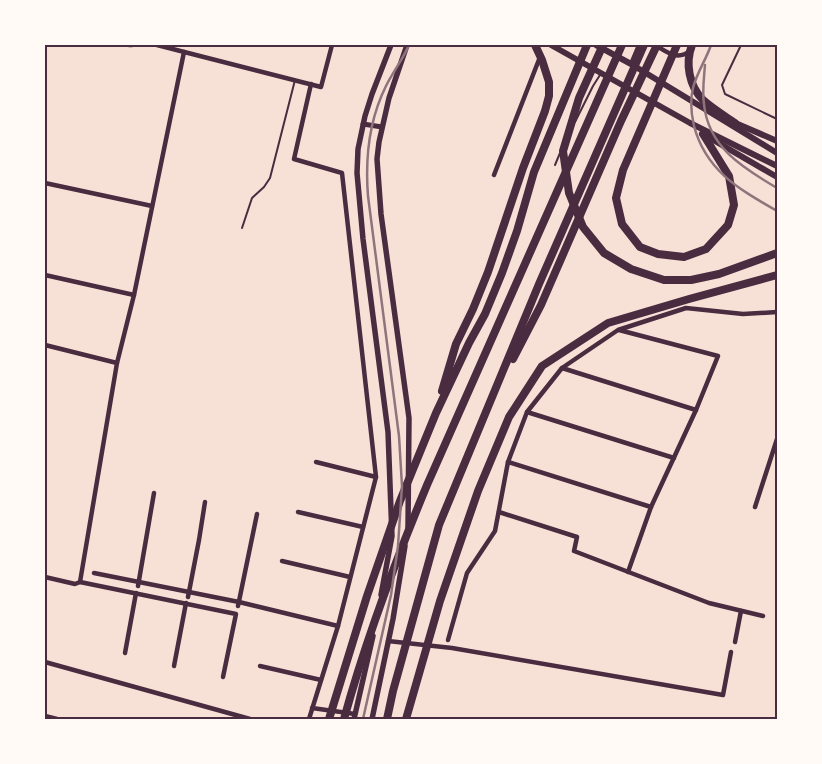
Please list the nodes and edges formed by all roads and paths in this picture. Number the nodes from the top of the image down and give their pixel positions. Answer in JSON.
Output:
{"nodes":[{"id":1,"x":157,"y":45,"type":"edge"},
{"id":2,"x":332,"y":45,"type":"edge"},
{"id":3,"x":392,"y":45,"type":"edge"},
{"id":4,"x":407,"y":45,"type":"edge"},
{"id":5,"x":535,"y":45,"type":"edge"},
{"id":6,"x":551,"y":45,"type":"edge"},
{"id":7,"x":587,"y":45,"type":"edge"},
{"id":8,"x":596,"y":45,"type":"edge"},
{"id":9,"x":603,"y":45,"type":"edge"},
{"id":10,"x":622,"y":45,"type":"edge"},
{"id":11,"x":638,"y":45,"type":"edge"},
{"id":12,"x":644,"y":45,"type":"edge"},
{"id":13,"x":656,"y":45,"type":"edge"},
{"id":14,"x":677,"y":45,"type":"edge"},
{"id":15,"x":741,"y":45,"type":"edge"},
{"id":16,"x":691,"y":48,"type":"edge"},
{"id":17,"x":184,"y":52,"type":"junction"},
{"id":18,"x":540,"y":56,"type":"junction"},
{"id":19,"x":631,"y":64,"type":"junction"},
{"id":20,"x":601,"y":73,"type":"junction"},
{"id":21,"x":294,"y":80,"type":"junction"},
{"id":22,"x":310,"y":84,"type":"junction"},
{"id":23,"x":711,"y":113,"type":"junction"},
{"id":24,"x":777,"y":119,"type":"edge"},
{"id":25,"x":690,"y":123,"type":"junction"},
{"id":26,"x":735,"y":123,"type":"junction"},
{"id":27,"x":363,"y":124,"type":"junction"},
{"id":28,"x":382,"y":127,"type":"junction"},
{"id":29,"x":703,"y":134,"type":"junction"},
{"id":30,"x":777,"y":141,"type":"edge"},
{"id":31,"x":777,"y":153,"type":"edge"},
{"id":32,"x":555,"y":164,"type":"dead end"},
{"id":33,"x":777,"y":166,"type":"edge"},
{"id":34,"x":494,"y":175,"type":"dead end"},
{"id":35,"x":777,"y":177,"type":"edge"},
{"id":36,"x":45,"y":183,"type":"edge"},
{"id":37,"x":152,"y":206,"type":"junction"},
{"id":38,"x":242,"y":228,"type":"dead end"},
{"id":39,"x":777,"y":254,"type":"edge"},
{"id":40,"x":45,"y":275,"type":"edge"},
{"id":41,"x":777,"y":275,"type":"edge"},
{"id":42,"x":134,"y":295,"type":"junction"},
{"id":43,"x":777,"y":312,"type":"edge"},
{"id":44,"x":618,"y":330,"type":"junction"},
{"id":45,"x":45,"y":344,"type":"edge"},
{"id":46,"x":117,"y":363,"type":"junction"},
{"id":47,"x":562,"y":368,"type":"junction"},
{"id":48,"x":486,"y":409,"type":"junction"},
{"id":49,"x":696,"y":410,"type":"junction"},
{"id":50,"x":527,"y":412,"type":"junction"},
{"id":51,"x":436,"y":413,"type":"junction"},
{"id":52,"x":777,"y":439,"type":"edge"},
{"id":53,"x":674,"y":458,"type":"junction"},
{"id":54,"x":316,"y":462,"type":"dead end"},
{"id":55,"x":508,"y":462,"type":"junction"},
{"id":56,"x":376,"y":477,"type":"junction"},
{"id":57,"x":154,"y":493,"type":"dead end"},
{"id":58,"x":205,"y":502,"type":"dead end"},
{"id":59,"x":651,"y":507,"type":"junction"},
{"id":60,"x":756,"y":507,"type":"dead end"},
{"id":61,"x":298,"y":512,"type":"dead end"},
{"id":62,"x":499,"y":512,"type":"junction"},
{"id":63,"x":257,"y":514,"type":"dead end"},
{"id":64,"x":363,"y":527,"type":"junction"},
{"id":65,"x":282,"y":561,"type":"dead end"},
{"id":66,"x":628,"y":572,"type":"junction"},
{"id":67,"x":94,"y":573,"type":"dead end"},
{"id":68,"x":350,"y":577,"type":"junction"},
{"id":69,"x":45,"y":578,"type":"edge"},
{"id":70,"x":80,"y":582,"type":"junction"},
{"id":71,"x":138,"y":584,"type":"junction"},
{"id":72,"x":136,"y":593,"type":"junction"},
{"id":73,"x":188,"y":594,"type":"junction"},
{"id":74,"x":186,"y":603,"type":"junction"},
{"id":75,"x":239,"y":604,"type":"junction"},
{"id":76,"x":741,"y":611,"type":"junction"},
{"id":77,"x":763,"y":616,"type":"dead end"},
{"id":78,"x":338,"y":626,"type":"junction"},
{"id":79,"x":448,"y":640,"type":"dead end"},
{"id":80,"x":388,"y":641,"type":"junction"},
{"id":81,"x":735,"y":642,"type":"dead end"},
{"id":82,"x":731,"y":652,"type":"dead end"},
{"id":83,"x":125,"y":653,"type":"dead end"},
{"id":84,"x":45,"y":662,"type":"edge"},
{"id":85,"x":174,"y":666,"type":"dead end"},
{"id":86,"x":260,"y":666,"type":"dead end"},
{"id":87,"x":223,"y":677,"type":"dead end"},
{"id":88,"x":321,"y":680,"type":"junction"},
{"id":89,"x":312,"y":708,"type":"junction"},
{"id":90,"x":45,"y":716,"type":"edge"},
{"id":91,"x":354,"y":717,"type":"edge"},
{"id":92,"x":57,"y":719,"type":"edge"},
{"id":93,"x":250,"y":719,"type":"edge"},
{"id":94,"x":309,"y":719,"type":"edge"},
{"id":95,"x":329,"y":719,"type":"edge"},
{"id":96,"x":344,"y":719,"type":"edge"},
{"id":97,"x":372,"y":719,"type":"edge"},
{"id":98,"x":387,"y":719,"type":"edge"},
{"id":99,"x":406,"y":719,"type":"edge"}],
"edges":[{"from":1,"to":17,"type":"street"},
{"from":2,"to":22,"type":"street"},
{"from":3,"to":27,"type":"main road"},
{"from":4,"to":28,"type":"main road"},
{"from":5,"to":18,"type":"highway"},
{"from":6,"to":20,"type":"main road"},
{"from":7,"to":51,"type":"highway"},
{"from":8,"to":19,"type":"main road"},
{"from":9,"to":39,"type":"highway"},
{"from":10,"to":96,"type":"highway"},
{"from":11,"to":19,"type":"street"},
{"from":12,"to":48,"type":"highway"},
{"from":13,"to":16,"type":"street"},
{"from":13,"to":48,"type":"highway"},
{"from":14,"to":29,"type":"highway"},
{"from":15,"to":24,"type":"lane"},
{"from":16,"to":26,"type":"highway"},
{"from":17,"to":21,"type":"street"},
{"from":17,"to":37,"type":"street"},
{"from":18,"to":34,"type":"street"},
{"from":18,"to":51,"type":"highway"},
{"from":19,"to":23,"type":"main road"},
{"from":20,"to":25,"type":"main road"},
{"from":20,"to":32,"type":"lane"},
{"from":21,"to":22,"type":"street"},
{"from":21,"to":38,"type":"lane"},
{"from":22,"to":56,"type":"street"},
{"from":23,"to":26,"type":"main road"},
{"from":23,"to":31,"type":"main road"},
{"from":25,"to":29,"type":"main road"},
{"from":25,"to":33,"type":"main road"},
{"from":26,"to":30,"type":"main road"},
{"from":27,"to":28,"type":"street"},
{"from":27,"to":91,"type":"main road"},
{"from":28,"to":80,"type":"main road"},
{"from":29,"to":35,"type":"main road"},
{"from":36,"to":37,"type":"street"},
{"from":37,"to":42,"type":"street"},
{"from":40,"to":42,"type":"street"},
{"from":41,"to":99,"type":"highway"},
{"from":42,"to":46,"type":"street"},
{"from":43,"to":44,"type":"street"},
{"from":44,"to":47,"type":"street"},
{"from":44,"to":49,"type":"street"},
{"from":45,"to":46,"type":"street"},
{"from":46,"to":70,"type":"street"},
{"from":47,"to":49,"type":"street"},
{"from":47,"to":50,"type":"street"},
{"from":48,"to":98,"type":"highway"},
{"from":49,"to":53,"type":"street"},
{"from":50,"to":53,"type":"street"},
{"from":50,"to":55,"type":"street"},
{"from":51,"to":95,"type":"highway"},
{"from":52,"to":60,"type":"street"},
{"from":53,"to":59,"type":"street"},
{"from":54,"to":56,"type":"street"},
{"from":55,"to":59,"type":"street"},
{"from":55,"to":62,"type":"street"},
{"from":56,"to":64,"type":"street"},
{"from":57,"to":71,"type":"street"},
{"from":58,"to":73,"type":"street"},
{"from":59,"to":66,"type":"street"},
{"from":61,"to":64,"type":"street"},
{"from":62,"to":66,"type":"street"},
{"from":62,"to":79,"type":"street"},
{"from":63,"to":75,"type":"street"},
{"from":64,"to":68,"type":"street"},
{"from":65,"to":68,"type":"street"},
{"from":66,"to":76,"type":"street"},
{"from":67,"to":71,"type":"street"},
{"from":68,"to":78,"type":"street"},
{"from":69,"to":70,"type":"street"},
{"from":70,"to":72,"type":"street"},
{"from":71,"to":73,"type":"street"},
{"from":72,"to":74,"type":"street"},
{"from":72,"to":83,"type":"street"},
{"from":73,"to":75,"type":"street"},
{"from":74,"to":85,"type":"street"},
{"from":74,"to":87,"type":"street"},
{"from":75,"to":78,"type":"street"},
{"from":76,"to":77,"type":"street"},
{"from":76,"to":81,"type":"street"},
{"from":78,"to":88,"type":"street"},
{"from":80,"to":82,"type":"street"},
{"from":80,"to":97,"type":"main road"},
{"from":84,"to":93,"type":"street"},
{"from":86,"to":88,"type":"street"},
{"from":88,"to":89,"type":"street"},
{"from":89,"to":91,"type":"street"},
{"from":89,"to":94,"type":"street"},
{"from":90,"to":92,"type":"street"}]}
